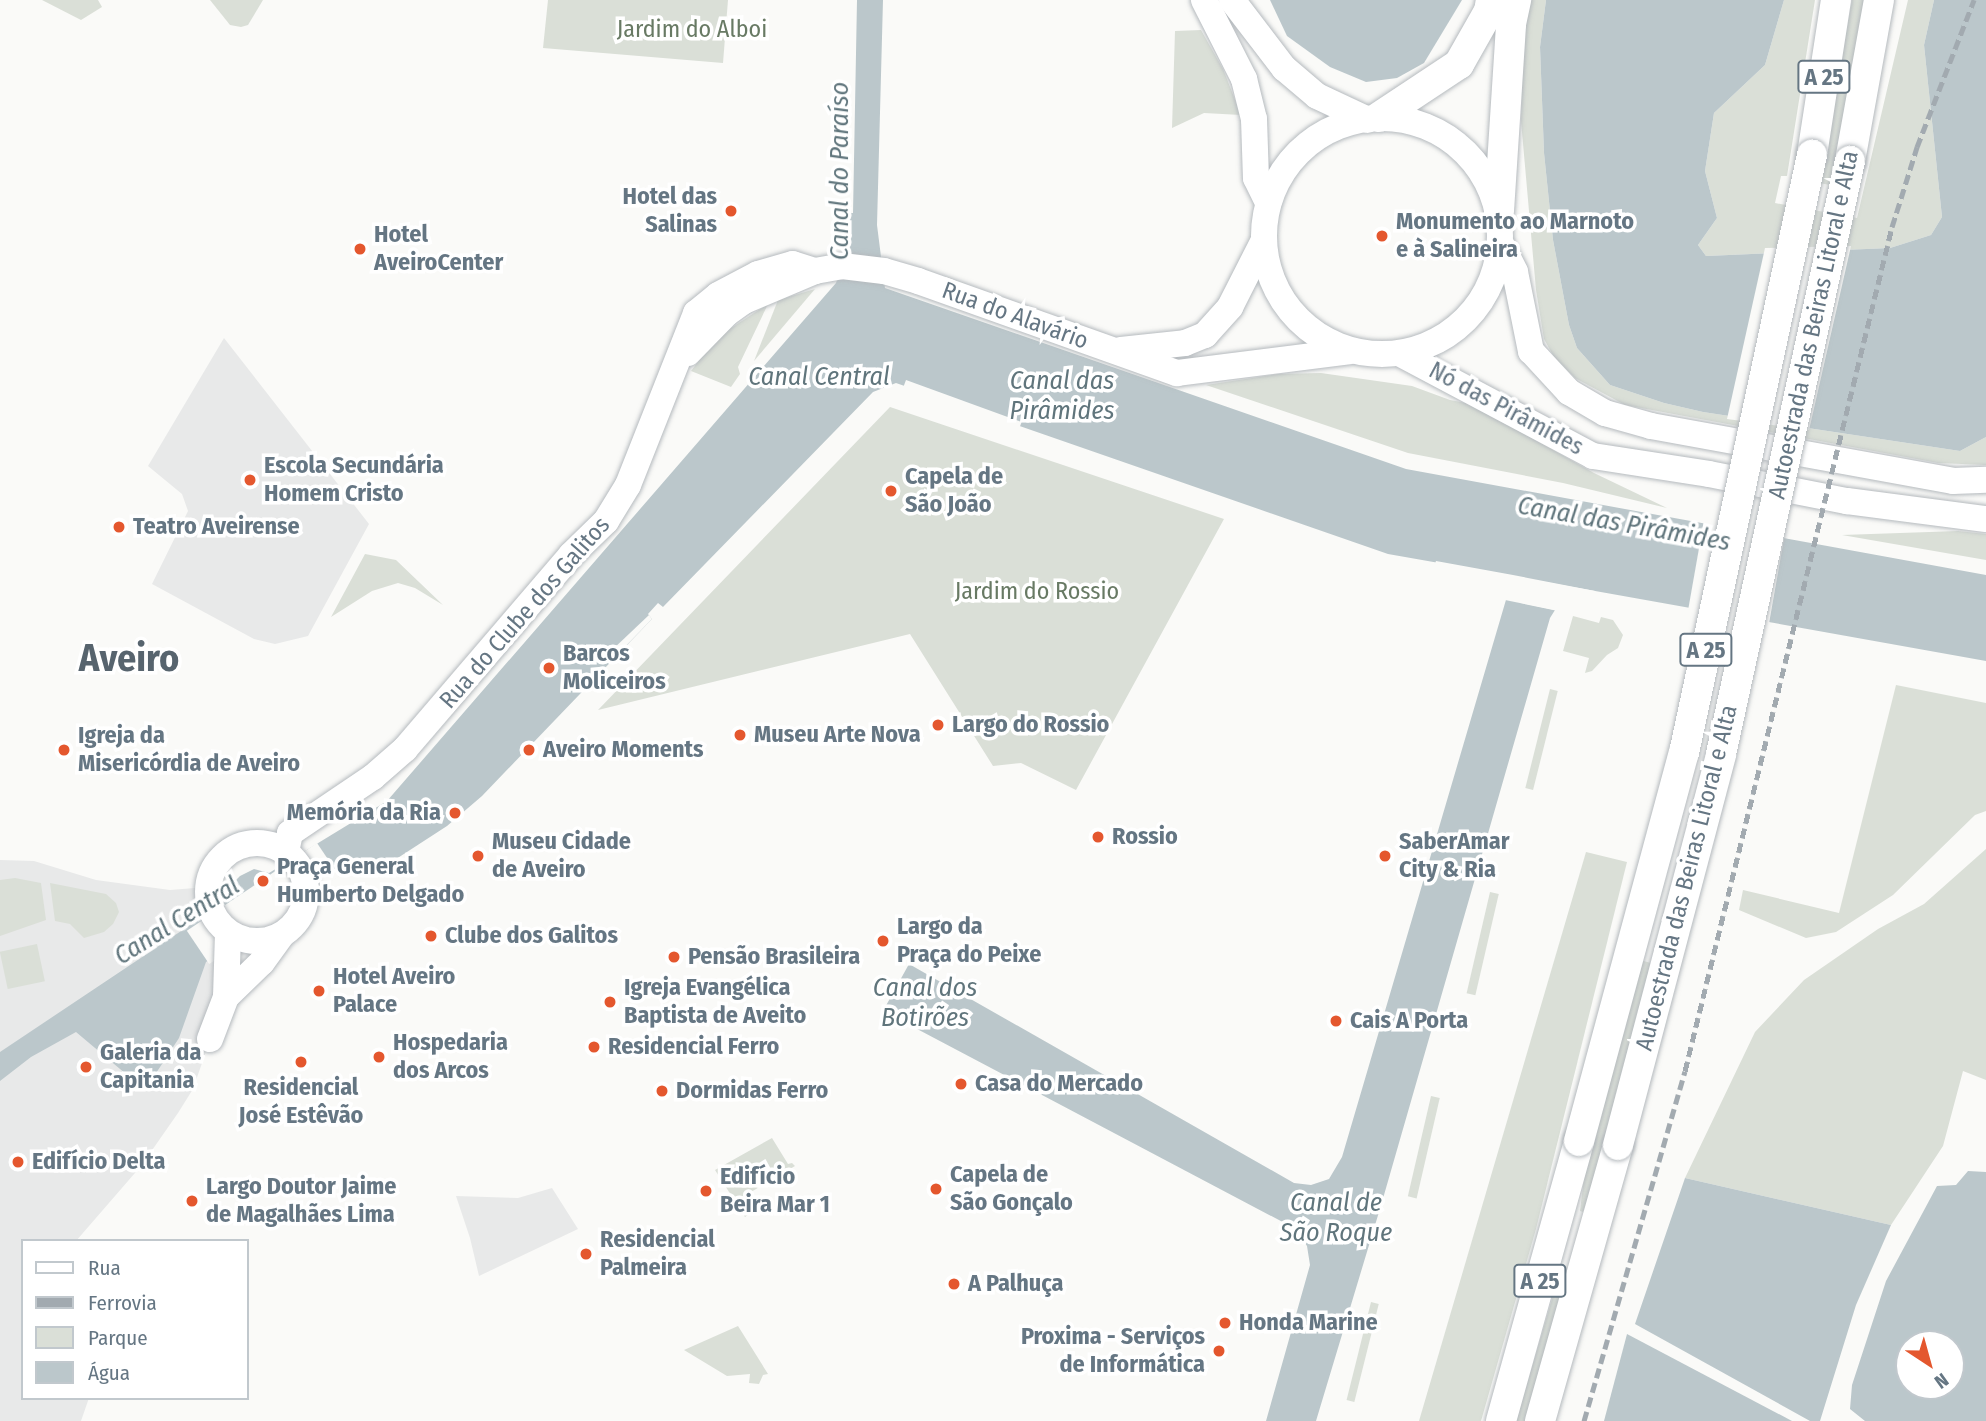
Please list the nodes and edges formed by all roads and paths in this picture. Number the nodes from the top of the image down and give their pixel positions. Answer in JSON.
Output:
{"nodes":[{"id":1,"x":1204,"y":0,"type":"edge"},
{"id":2,"x":1232,"y":0,"type":"edge"},
{"id":3,"x":1491,"y":0,"type":"edge"},
{"id":4,"x":1516,"y":0,"type":"edge"},
{"id":5,"x":1836,"y":0,"type":"edge"},
{"id":6,"x":1880,"y":5,"type":"edge"},
{"id":7,"x":1374,"y":119,"type":"junction"},
{"id":8,"x":1268,"y":203,"type":"junction"},
{"id":9,"x":1499,"y":211,"type":"junction"},
{"id":10,"x":1264,"y":240,"type":"junction"},
{"id":11,"x":1501,"y":244,"type":"junction"},
{"id":12,"x":815,"y":271,"type":"joint"},
{"id":13,"x":1112,"y":351,"type":"junction"},
{"id":14,"x":1350,"y":351,"type":"junction"},
{"id":15,"x":1401,"y":354,"type":"junction"},
{"id":16,"x":1986,"y":480,"type":"edge"},
{"id":17,"x":1986,"y":519,"type":"edge"},
{"id":18,"x":318,"y":813,"type":"junction"},
{"id":19,"x":248,"y":844,"type":"junction"},
{"id":20,"x":286,"y":852,"type":"junction"},
{"id":21,"x":281,"y":936,"type":"junction"},
{"id":22,"x":237,"y":937,"type":"junction"},
{"id":23,"x":226,"y":997,"type":"junction"},
{"id":24,"x":210,"y":1039,"type":"dead end"},
{"id":25,"x":1501,"y":1421,"type":"edge"},
{"id":26,"x":1540,"y":1421,"type":"edge"}],
"edges":[{"from":1,"to":8,"type":"main road"},
{"from":2,"to":7,"type":"main road"},
{"from":3,"to":7,"type":"highway"},
{"from":4,"to":9,"type":"highway"},
{"from":5,"to":25,"type":"highway","name":"Autoestrada das Beiras Litoral e Alta","number":"A 25","bridge":true},
{"from":6,"to":26,"type":"highway","name":"Autoestrada das Beiras Litoral e Alta","number":"A 25","bridge":true},
{"from":7,"to":8,"type":"main road"},
{"from":7,"to":9,"type":"main road"},
{"from":8,"to":10,"type":"main road"},
{"from":9,"to":11,"type":"main road"},
{"from":10,"to":13,"type":"main road"},
{"from":10,"to":14,"type":"main road"},
{"from":11,"to":15,"type":"main road"},
{"from":11,"to":16,"type":"main road","name":"Nó das Pirâmides"},
{"from":12,"to":13,"type":"main road","name":"Rua do Alavário"},
{"from":12,"to":18,"type":"main road","name":"Rua do Clube dos Galitos"},
{"from":13,"to":14,"type":"main road","name":"Rua do Alavário"},
{"from":14,"to":15,"type":"main road"},
{"from":15,"to":17,"type":"main road","name":"Nó das Pirâmides"},
{"from":18,"to":19,"type":"main road","name":"Rua do Clube dos Galitos"},
{"from":18,"to":20,"type":"main road","name":"Rua do Clube dos Galitos"},
{"from":19,"to":20,"type":"main road"},
{"from":19,"to":22,"type":"main road"},
{"from":20,"to":21,"type":"main road"},
{"from":21,"to":22,"type":"main road"},
{"from":21,"to":23,"type":"main road"},
{"from":22,"to":23,"type":"main road"},
{"from":23,"to":24,"type":"main road"}]}
